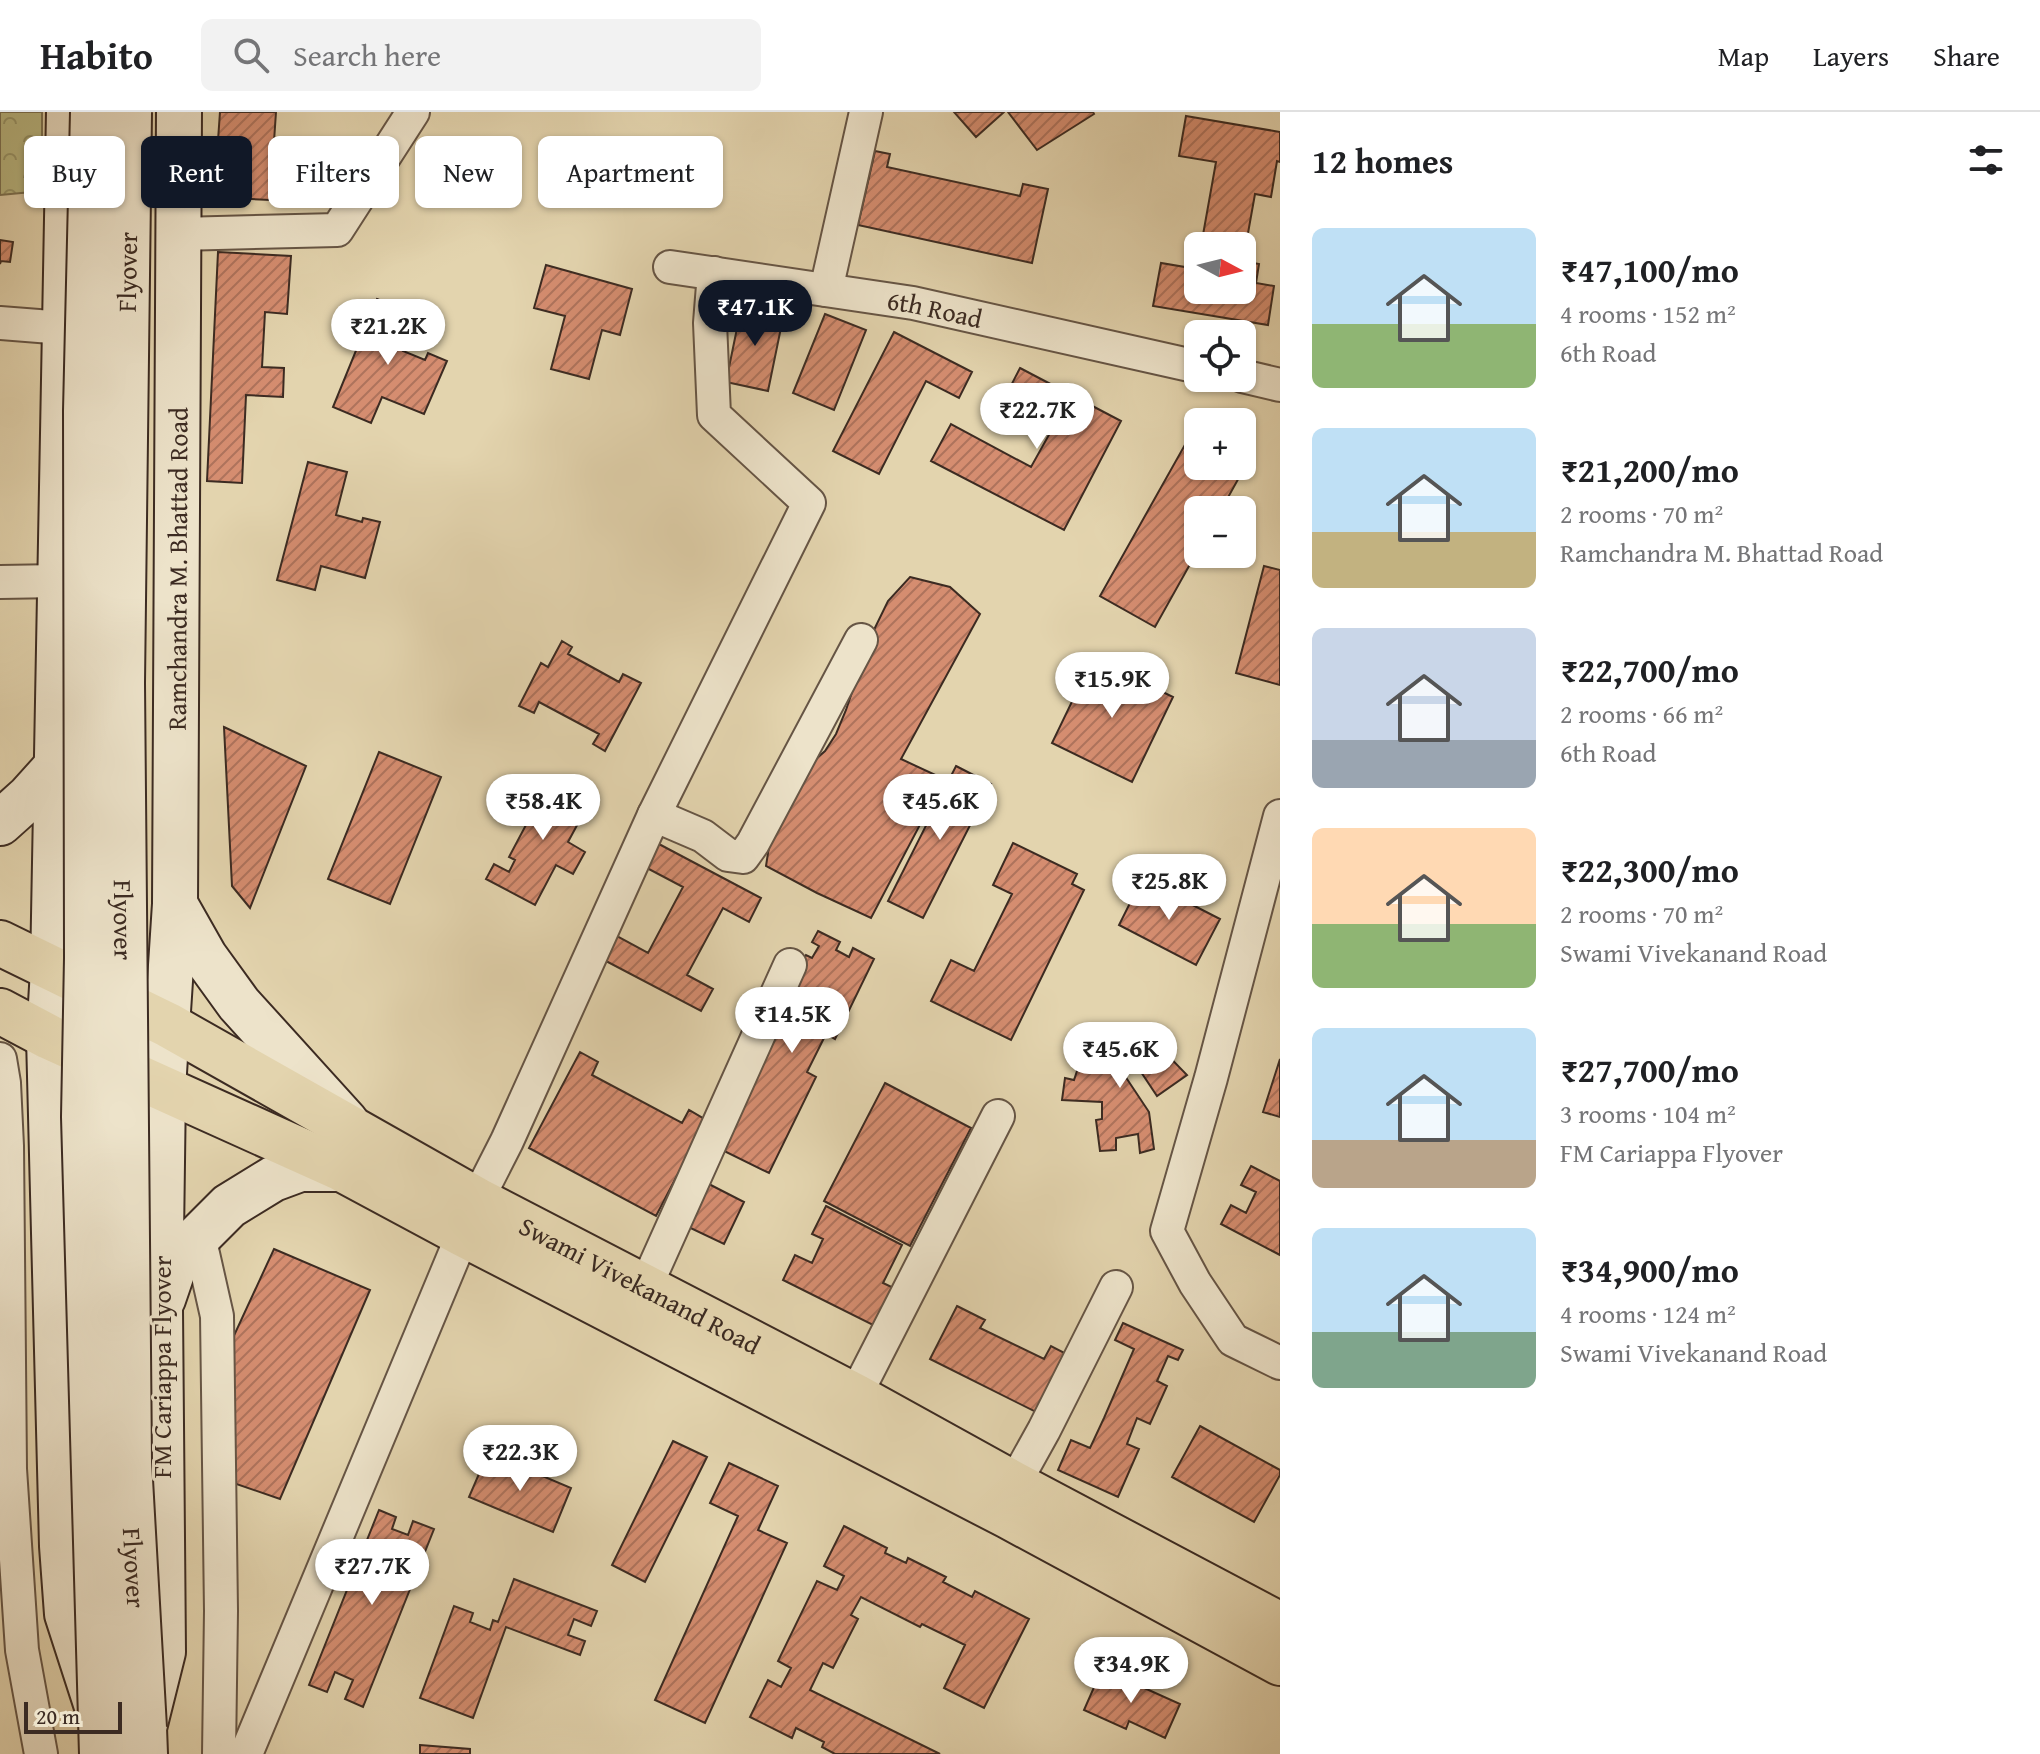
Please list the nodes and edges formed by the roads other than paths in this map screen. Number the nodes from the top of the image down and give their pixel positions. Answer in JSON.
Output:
{"nodes":[{"id":1,"x":69,"y":112,"type":"edge"},
{"id":2,"x":93,"y":112,"type":"edge"},
{"id":3,"x":129,"y":112,"type":"edge"},
{"id":4,"x":179,"y":112,"type":"edge"},
{"id":5,"x":413,"y":112,"type":"edge"},
{"id":6,"x":866,"y":112,"type":"edge"},
{"id":7,"x":179,"y":234,"type":"junction"},
{"id":8,"x":670,"y":267,"type":"dead end"},
{"id":9,"x":714,"y":273,"type":"junction"},
{"id":10,"x":826,"y":290,"type":"junction"},
{"id":11,"x":0,"y":323,"type":"edge"},
{"id":12,"x":64,"y":328,"type":"junction"},
{"id":13,"x":1184,"y":364,"type":"edge"},
{"id":14,"x":1256,"y":379,"type":"edge"},
{"id":15,"x":1280,"y":385,"type":"edge"},
{"id":16,"x":59,"y":581,"type":"junction"},
{"id":17,"x":0,"y":582,"type":"edge"},
{"id":18,"x":861,"y":640,"type":"dead end"},
{"id":19,"x":56,"y":767,"type":"junction"},
{"id":20,"x":654,"y":815,"type":"junction"},
{"id":21,"x":1280,"y":816,"type":"edge"},
{"id":22,"x":0,"y":823,"type":"edge"},
{"id":23,"x":175,"y":904,"type":"junction"},
{"id":24,"x":0,"y":943,"type":"edge"},
{"id":25,"x":790,"y":965,"type":"dead end"},
{"id":26,"x":53,"y":970,"type":"junction"},
{"id":27,"x":0,"y":1011,"type":"edge"},
{"id":28,"x":168,"y":1025,"type":"junction"},
{"id":29,"x":49,"y":1037,"type":"junction"},
{"id":30,"x":0,"y":1059,"type":"edge"},
{"id":31,"x":163,"y":1088,"type":"junction"},
{"id":32,"x":998,"y":1116,"type":"dead end"},
{"id":33,"x":347,"y":1149,"type":"junction"},
{"id":34,"x":470,"y":1217,"type":"junction"},
{"id":35,"x":199,"y":1236,"type":"junction"},
{"id":36,"x":1116,"y":1287,"type":"dead end"},
{"id":37,"x":645,"y":1288,"type":"junction"},
{"id":38,"x":160,"y":1319,"type":"junction"},
{"id":39,"x":1280,"y":1363,"type":"edge"},
{"id":40,"x":855,"y":1396,"type":"junction"},
{"id":41,"x":1014,"y":1484,"type":"junction"},
{"id":42,"x":7,"y":1535,"type":"edge"},
{"id":43,"x":1280,"y":1625,"type":"edge"},
{"id":44,"x":11,"y":1650,"type":"edge"},
{"id":45,"x":1280,"y":1663,"type":"edge"},
{"id":46,"x":101,"y":1737,"type":"edge"},
{"id":47,"x":144,"y":1741,"type":"edge"},
{"id":48,"x":41,"y":1754,"type":"edge"},
{"id":49,"x":219,"y":1754,"type":"edge"},
{"id":50,"x":246,"y":1754,"type":"edge"}],
"edges":[{"from":1,"to":12,"type":"main road"},
{"from":2,"to":46,"type":"main road","name":"Flyover","bridge":true},
{"from":3,"to":47,"type":"main road","name":"Flyover","bridge":true},
{"from":4,"to":7,"type":"main road","name":"Ramchandra M. Bhattad Road"},
{"from":5,"to":7,"type":"street"},
{"from":6,"to":10,"type":"street"},
{"from":7,"to":23,"type":"main road","name":"Ramchandra M. Bhattad Road"},
{"from":8,"to":9,"type":"street","name":"6th Road"},
{"from":9,"to":10,"type":"street","name":"6th Road"},
{"from":9,"to":20,"type":"street"},
{"from":10,"to":13,"type":"street","name":"6th Road"},
{"from":11,"to":12,"type":"street"},
{"from":12,"to":16,"type":"main road"},
{"from":14,"to":15,"type":"street"},
{"from":16,"to":17,"type":"street"},
{"from":16,"to":19,"type":"main road"},
{"from":18,"to":20,"type":"street"},
{"from":19,"to":22,"type":"main road"},
{"from":19,"to":26,"type":"main road"},
{"from":20,"to":34,"type":"street"},
{"from":21,"to":39,"type":"street"},
{"from":23,"to":28,"type":"main road","name":"Ramchandra M. Bhattad Road"},
{"from":23,"to":33,"type":"main road"},
{"from":24,"to":26,"type":"main road","name":"Swami Vivekanand Road"},
{"from":25,"to":37,"type":"street"},
{"from":26,"to":28,"type":"main road","name":"Swami Vivekanand Road"},
{"from":26,"to":29,"type":"main road"},
{"from":27,"to":29,"type":"main road","name":"Swami Vivekanand Road"},
{"from":28,"to":31,"type":"main road","name":"FM Cariappa Flyover"},
{"from":28,"to":33,"type":"main road","name":"Swami Vivekanand Road"},
{"from":29,"to":31,"type":"main road","name":"Swami Vivekanand Road"},
{"from":29,"to":46,"type":"main road","bridge":true},
{"from":30,"to":42,"type":"street"},
{"from":31,"to":33,"type":"main road","name":"Swami Vivekanand Road"},
{"from":31,"to":38,"type":"main road","name":"FM Cariappa Flyover"},
{"from":32,"to":40,"type":"street"},
{"from":33,"to":34,"type":"main road","name":"Swami Vivekanand Road"},
{"from":33,"to":35,"type":"main road"},
{"from":34,"to":37,"type":"main road","name":"Swami Vivekanand Road"},
{"from":34,"to":45,"type":"main road","name":"Swami Vivekanand Road"},
{"from":34,"to":50,"type":"street"},
{"from":35,"to":38,"type":"main road"},
{"from":35,"to":49,"type":"street"},
{"from":36,"to":41,"type":"street"},
{"from":37,"to":40,"type":"main road","name":"Swami Vivekanand Road"},
{"from":38,"to":47,"type":"main road","name":"FM Cariappa Flyover","bridge":true},
{"from":40,"to":41,"type":"main road","name":"Swami Vivekanand Road"},
{"from":41,"to":43,"type":"main road","name":"Swami Vivekanand Road"},
{"from":42,"to":44,"type":"street"},
{"from":44,"to":48,"type":"street"}]}
